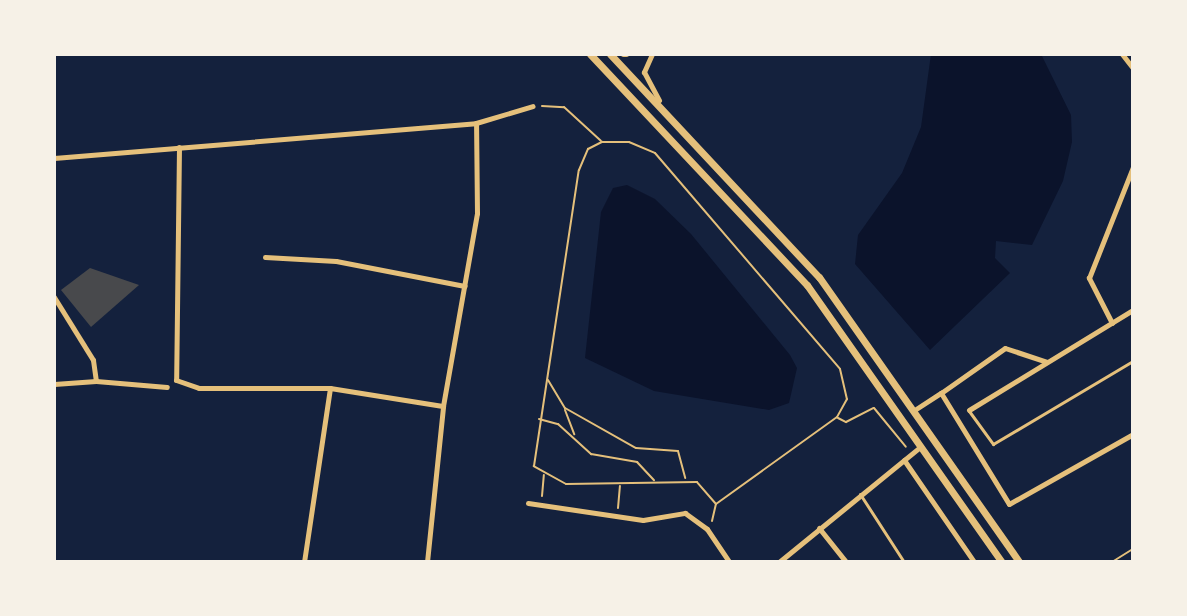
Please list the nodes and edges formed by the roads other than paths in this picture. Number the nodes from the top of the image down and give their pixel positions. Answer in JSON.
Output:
{"nodes":[{"id":1,"x":590,"y":54,"type":"edge"},
{"id":2,"x":610,"y":54,"type":"edge"},
{"id":3,"x":652,"y":54,"type":"edge"},
{"id":4,"x":1122,"y":54,"type":"edge"},
{"id":5,"x":1133,"y":68,"type":"edge"},
{"id":6,"x":659,"y":100,"type":"junction"},
{"id":7,"x":533,"y":106,"type":"road end"},
{"id":8,"x":476,"y":123,"type":"junction"},
{"id":9,"x":179,"y":147,"type":"junction"},
{"id":10,"x":54,"y":158,"type":"edge"},
{"id":11,"x":1133,"y":167,"type":"edge"},
{"id":12,"x":265,"y":257,"type":"dead end"},
{"id":13,"x":465,"y":286,"type":"junction"},
{"id":14,"x":54,"y":297,"type":"edge"},
{"id":15,"x":1133,"y":310,"type":"edge"},
{"id":16,"x":1112,"y":323,"type":"junction"},
{"id":17,"x":1133,"y":361,"type":"edge"},
{"id":18,"x":1047,"y":362,"type":"junction"},
{"id":19,"x":96,"y":381,"type":"junction"},
{"id":20,"x":54,"y":384,"type":"edge"},
{"id":21,"x":167,"y":387,"type":"dead end"},
{"id":22,"x":330,"y":388,"type":"junction"},
{"id":23,"x":941,"y":393,"type":"junction"},
{"id":24,"x":443,"y":406,"type":"junction"},
{"id":25,"x":916,"y":409,"type":"junction"},
{"id":26,"x":969,"y":410,"type":"joint"},
{"id":27,"x":1133,"y":434,"type":"edge"},
{"id":28,"x":923,"y":444,"type":"junction"},
{"id":29,"x":904,"y":460,"type":"junction"},
{"id":30,"x":860,"y":494,"type":"junction"},
{"id":31,"x":528,"y":503,"type":"dead end"},
{"id":32,"x":819,"y":528,"type":"junction"},
{"id":33,"x":783,"y":561,"type":"edge"},
{"id":34,"x":304,"y":562,"type":"edge"},
{"id":35,"x":427,"y":562,"type":"edge"},
{"id":36,"x":729,"y":562,"type":"edge"},
{"id":37,"x":846,"y":562,"type":"edge"},
{"id":38,"x":904,"y":562,"type":"edge"},
{"id":39,"x":974,"y":562,"type":"edge"},
{"id":40,"x":1002,"y":562,"type":"edge"},
{"id":41,"x":1019,"y":562,"type":"edge"}],
"edges":[{"from":1,"to":28,"type":"main road"},
{"from":2,"to":6,"type":"main road"},
{"from":3,"to":6,"type":"street"},
{"from":4,"to":5,"type":"street"},
{"from":6,"to":25,"type":"main road"},
{"from":7,"to":8,"type":"street"},
{"from":8,"to":9,"type":"street"},
{"from":8,"to":13,"type":"street"},
{"from":9,"to":10,"type":"street"},
{"from":9,"to":22,"type":"street"},
{"from":11,"to":16,"type":"street"},
{"from":12,"to":13,"type":"street"},
{"from":13,"to":24,"type":"street"},
{"from":14,"to":19,"type":"street"},
{"from":15,"to":16,"type":"street"},
{"from":16,"to":18,"type":"street"},
{"from":17,"to":26,"type":"lane"},
{"from":18,"to":23,"type":"street"},
{"from":18,"to":26,"type":"street"},
{"from":19,"to":20,"type":"street"},
{"from":19,"to":21,"type":"street"},
{"from":22,"to":24,"type":"street"},
{"from":22,"to":34,"type":"street"},
{"from":23,"to":25,"type":"street"},
{"from":23,"to":27,"type":"street"},
{"from":24,"to":35,"type":"street"},
{"from":25,"to":41,"type":"main road"},
{"from":28,"to":29,"type":"street"},
{"from":28,"to":40,"type":"main road"},
{"from":29,"to":30,"type":"street"},
{"from":29,"to":39,"type":"street"},
{"from":30,"to":32,"type":"street"},
{"from":30,"to":38,"type":"lane"},
{"from":31,"to":36,"type":"street"},
{"from":32,"to":33,"type":"street"},
{"from":32,"to":37,"type":"street"}]}
